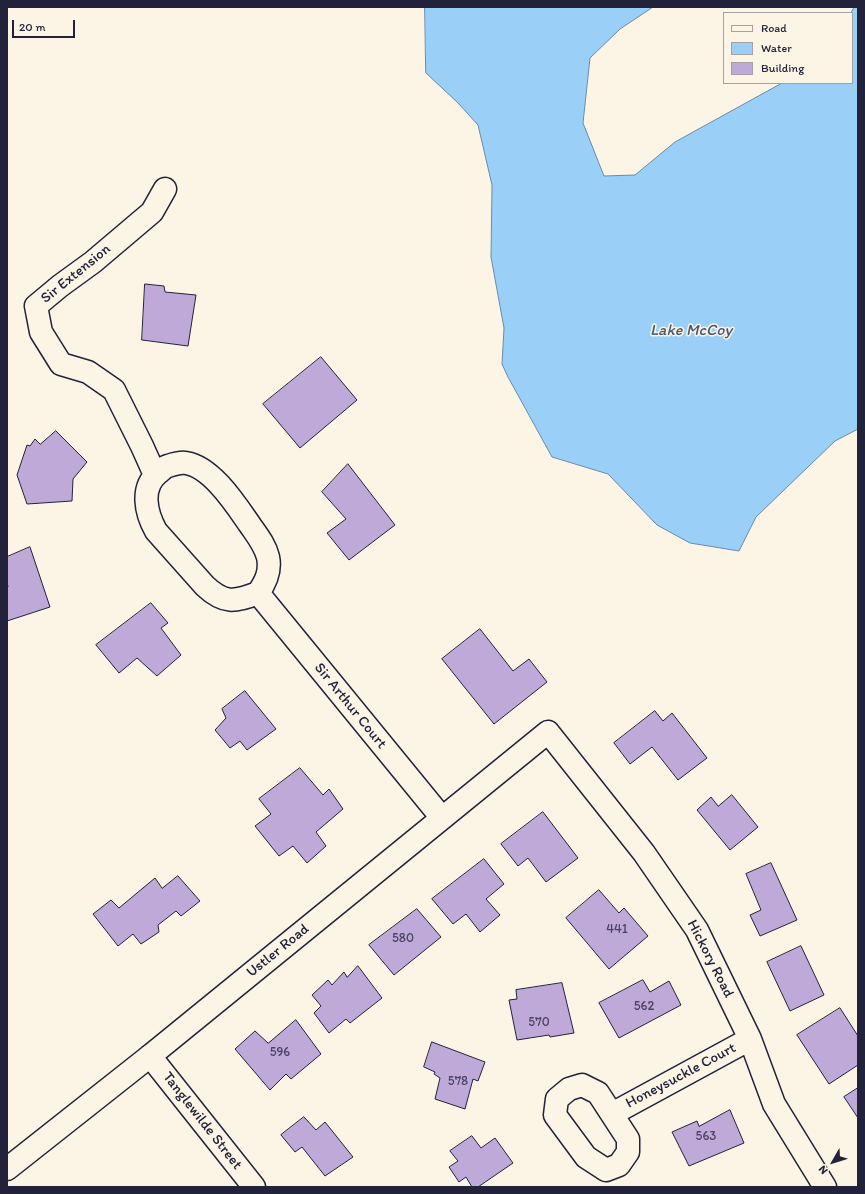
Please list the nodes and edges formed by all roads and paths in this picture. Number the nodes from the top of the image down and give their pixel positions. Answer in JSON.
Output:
{"nodes":[{"id":1,"x":165,"y":189,"type":"dead end"},
{"id":2,"x":155,"y":476,"type":"junction"},
{"id":3,"x":258,"y":593,"type":"junction"},
{"id":4,"x":548,"y":732,"type":"joint"},
{"id":5,"x":442,"y":818,"type":"junction"},
{"id":6,"x":750,"y":1039,"type":"junction"},
{"id":7,"x":150,"y":1056,"type":"junction"},
{"id":8,"x":612,"y":1114,"type":"dead end"},
{"id":9,"x":7,"y":1169,"type":"edge"},
{"id":10,"x":254,"y":1187,"type":"edge"},
{"id":11,"x":825,"y":1187,"type":"edge"}],
"edges":[{"from":1,"to":2,"type":"street","name":"Sir Extension"},
{"from":2,"to":3,"type":"street"},
{"from":2,"to":3,"type":"street"},
{"from":3,"to":5,"type":"street","name":"Sir Arthur Court"},
{"from":4,"to":5,"type":"street","name":"Ustler Road"},
{"from":4,"to":6,"type":"street","name":"Hickory Road"},
{"from":5,"to":7,"type":"street","name":"Ustler Road"},
{"from":6,"to":8,"type":"street","name":"Honeysuckle Court"},
{"from":6,"to":11,"type":"street","name":"Hickory Road"},
{"from":7,"to":9,"type":"street","name":"Ustler Road"},
{"from":7,"to":10,"type":"street","name":"Tanglewilde Street"}]}
